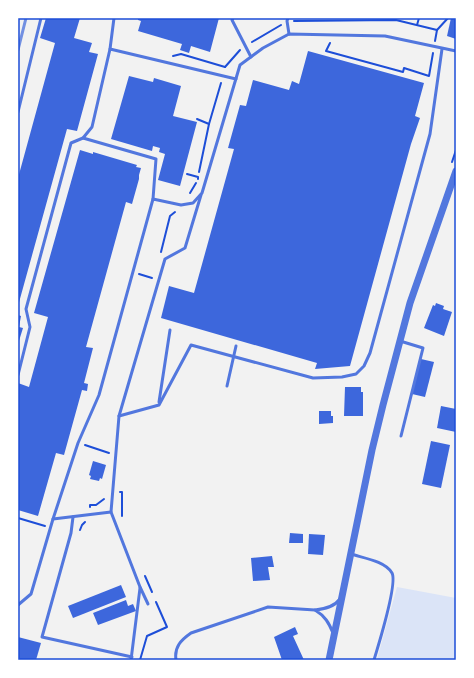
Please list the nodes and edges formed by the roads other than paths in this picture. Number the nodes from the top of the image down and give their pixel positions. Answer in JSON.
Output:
{"nodes":[{"id":1,"x":41,"y":18,"type":"edge"},
{"id":2,"x":114,"y":18,"type":"edge"},
{"id":3,"x":233,"y":18,"type":"edge"},
{"id":4,"x":288,"y":18,"type":"edge"},
{"id":5,"x":289,"y":34,"type":"junction"},
{"id":6,"x":110,"y":49,"type":"junction"},
{"id":7,"x":442,"y":49,"type":"junction"},
{"id":8,"x":456,"y":51,"type":"edge"},
{"id":9,"x":251,"y":57,"type":"junction"},
{"id":10,"x":236,"y":79,"type":"junction"},
{"id":11,"x":18,"y":112,"type":"edge"},
{"id":12,"x":83,"y":138,"type":"junction"},
{"id":13,"x":456,"y":171,"type":"edge"},
{"id":14,"x":202,"y":193,"type":"junction"},
{"id":15,"x":153,"y":199,"type":"junction"},
{"id":16,"x":170,"y":330,"type":"dead end"},
{"id":17,"x":400,"y":341,"type":"junction"},
{"id":18,"x":236,"y":346,"type":"dead end"},
{"id":19,"x":233,"y":357,"type":"junction"},
{"id":20,"x":18,"y":374,"type":"edge"},
{"id":21,"x":227,"y":386,"type":"dead end"},
{"id":22,"x":159,"y":405,"type":"junction"},
{"id":23,"x":120,"y":416,"type":"junction"},
{"id":24,"x":401,"y":436,"type":"dead end"},
{"id":25,"x":111,"y":512,"type":"junction"},
{"id":26,"x":74,"y":517,"type":"junction"},
{"id":27,"x":53,"y":519,"type":"junction"},
{"id":28,"x":351,"y":554,"type":"junction"},
{"id":29,"x":140,"y":587,"type":"junction"},
{"id":30,"x":343,"y":594,"type":"junction"},
{"id":31,"x":148,"y":604,"type":"dead end"},
{"id":32,"x":18,"y":605,"type":"edge"},
{"id":33,"x":315,"y":610,"type":"junction"},
{"id":34,"x":334,"y":636,"type":"junction"},
{"id":35,"x":132,"y":658,"type":"edge"},
{"id":36,"x":176,"y":660,"type":"edge"},
{"id":37,"x":329,"y":660,"type":"edge"},
{"id":38,"x":374,"y":660,"type":"edge"}],
"edges":[{"from":1,"to":11,"type":"lane"},
{"from":2,"to":6,"type":"lane"},
{"from":3,"to":9,"type":"lane"},
{"from":4,"to":5,"type":"lane"},
{"from":5,"to":7,"type":"lane"},
{"from":5,"to":9,"type":"lane"},
{"from":6,"to":10,"type":"lane"},
{"from":6,"to":12,"type":"lane"},
{"from":7,"to":8,"type":"lane"},
{"from":7,"to":19,"type":"lane"},
{"from":9,"to":10,"type":"lane"},
{"from":10,"to":14,"type":"lane"},
{"from":12,"to":15,"type":"lane"},
{"from":12,"to":20,"type":"lane"},
{"from":13,"to":17,"type":"street"},
{"from":14,"to":15,"type":"lane"},
{"from":14,"to":23,"type":"lane"},
{"from":15,"to":27,"type":"lane"},
{"from":16,"to":22,"type":"lane"},
{"from":17,"to":24,"type":"lane"},
{"from":17,"to":28,"type":"street"},
{"from":18,"to":19,"type":"lane"},
{"from":19,"to":21,"type":"lane"},
{"from":19,"to":22,"type":"lane"},
{"from":22,"to":23,"type":"lane"},
{"from":23,"to":25,"type":"lane"},
{"from":25,"to":26,"type":"lane"},
{"from":25,"to":29,"type":"lane"},
{"from":26,"to":27,"type":"lane"},
{"from":26,"to":35,"type":"lane"},
{"from":27,"to":32,"type":"lane"},
{"from":28,"to":30,"type":"street"},
{"from":28,"to":38,"type":"lane"},
{"from":29,"to":31,"type":"lane"},
{"from":29,"to":35,"type":"lane"},
{"from":30,"to":33,"type":"lane"},
{"from":30,"to":34,"type":"street"},
{"from":33,"to":34,"type":"lane"},
{"from":33,"to":36,"type":"lane"},
{"from":34,"to":37,"type":"street"}]}
